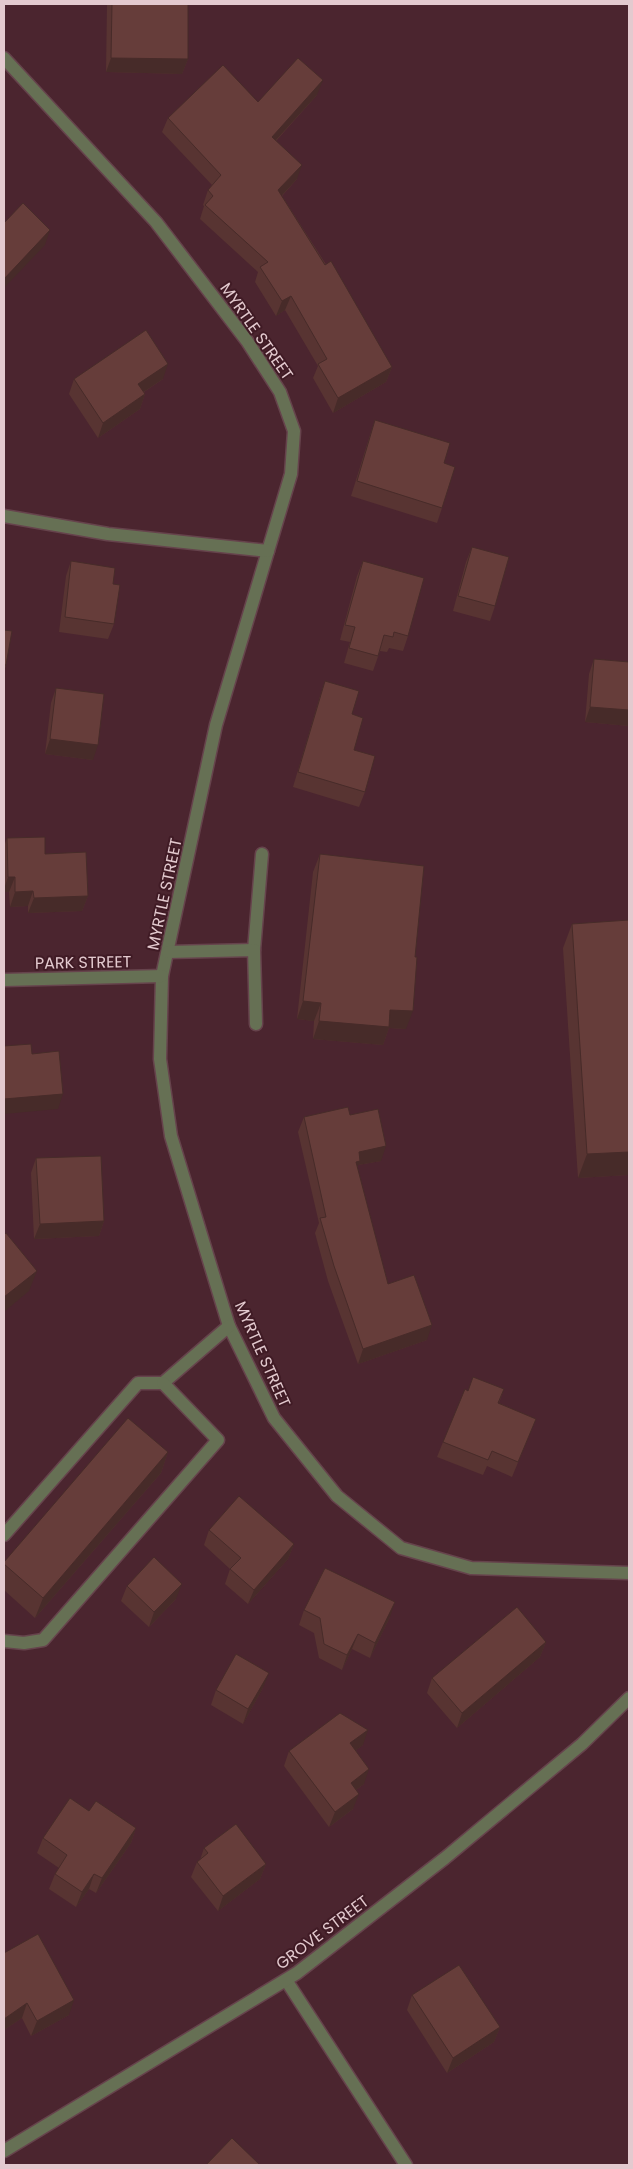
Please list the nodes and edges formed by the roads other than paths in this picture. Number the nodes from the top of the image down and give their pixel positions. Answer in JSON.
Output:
{"nodes":[{"id":1,"x":4,"y":58,"type":"edge"},
{"id":2,"x":4,"y":516,"type":"edge"},
{"id":3,"x":268,"y":551,"type":"junction"},
{"id":4,"x":262,"y":854,"type":"dead end"},
{"id":5,"x":254,"y":950,"type":"junction"},
{"id":6,"x":168,"y":952,"type":"junction"},
{"id":7,"x":162,"y":976,"type":"junction"},
{"id":8,"x":4,"y":980,"type":"edge"},
{"id":9,"x":256,"y":1024,"type":"dead end"},
{"id":10,"x":229,"y":1326,"type":"junction"},
{"id":11,"x":163,"y":1383,"type":"junction"},
{"id":12,"x":4,"y":1535,"type":"edge"},
{"id":13,"x":629,"y":1572,"type":"edge"},
{"id":14,"x":4,"y":1641,"type":"edge"},
{"id":15,"x":629,"y":1698,"type":"edge"},
{"id":16,"x":286,"y":1980,"type":"junction"},
{"id":17,"x":4,"y":2151,"type":"edge"},
{"id":18,"x":406,"y":2165,"type":"edge"}],
"edges":[{"from":1,"to":3,"type":"street","name":"MYRTLE STREET"},
{"from":2,"to":3,"type":"street"},
{"from":3,"to":6,"type":"street","name":"MYRTLE STREET"},
{"from":4,"to":5,"type":"street"},
{"from":5,"to":6,"type":"street"},
{"from":5,"to":9,"type":"street"},
{"from":6,"to":7,"type":"street","name":"MYRTLE STREET"},
{"from":7,"to":8,"type":"street","name":"PARK STREET"},
{"from":7,"to":10,"type":"street","name":"MYRTLE STREET"},
{"from":10,"to":11,"type":"street"},
{"from":10,"to":13,"type":"street","name":"MYRTLE STREET"},
{"from":11,"to":12,"type":"street"},
{"from":11,"to":14,"type":"street"},
{"from":15,"to":16,"type":"street","name":"GROVE STREET"},
{"from":16,"to":17,"type":"street","name":"GROVE STREET"},
{"from":16,"to":18,"type":"street"}]}
